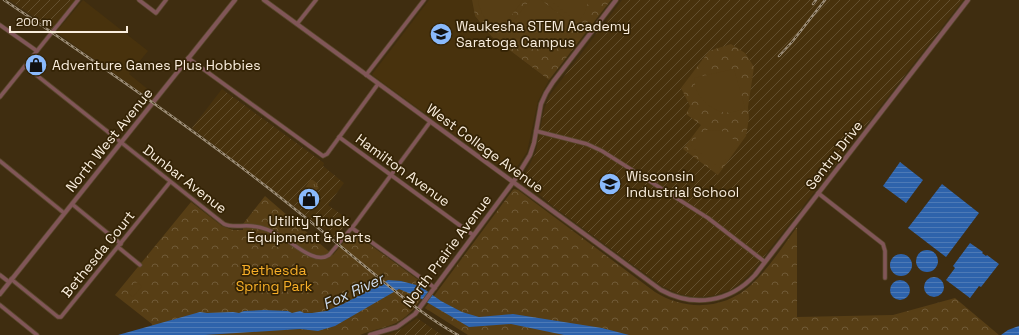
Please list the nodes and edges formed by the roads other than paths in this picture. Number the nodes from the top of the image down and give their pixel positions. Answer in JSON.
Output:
{"nodes":[{"id":1,"x":78,"y":0,"type":"edge"},
{"id":2,"x":139,"y":0,"type":"edge"},
{"id":3,"x":166,"y":0,"type":"edge"},
{"id":4,"x":235,"y":0,"type":"edge"},
{"id":5,"x":264,"y":0,"type":"edge"},
{"id":6,"x":316,"y":0,"type":"edge"},
{"id":7,"x":424,"y":0,"type":"edge"},
{"id":8,"x":616,"y":0,"type":"edge"},
{"id":9,"x":968,"y":0,"type":"edge"},
{"id":10,"x":297,"y":24,"type":"junction"},
{"id":11,"x":0,"y":25,"type":"edge"},
{"id":12,"x":37,"y":51,"type":"junction"},
{"id":13,"x":188,"y":58,"type":"junction"},
{"id":14,"x":25,"y":66,"type":"junction"},
{"id":15,"x":366,"y":75,"type":"junction"},
{"id":16,"x":378,"y":84,"type":"junction"},
{"id":17,"x":0,"y":96,"type":"edge"},
{"id":18,"x":430,"y":122,"type":"junction"},
{"id":19,"x":536,"y":131,"type":"junction"},
{"id":20,"x":339,"y":137,"type":"junction"},
{"id":21,"x":121,"y":143,"type":"junction"},
{"id":22,"x":0,"y":161,"type":"edge"},
{"id":23,"x":391,"y":175,"type":"junction"},
{"id":24,"x":514,"y":181,"type":"junction"},
{"id":25,"x":170,"y":182,"type":"junction"},
{"id":26,"x":818,"y":193,"type":"junction"},
{"id":27,"x":72,"y":204,"type":"junction"},
{"id":28,"x":64,"y":213,"type":"junction"},
{"id":29,"x":352,"y":228,"type":"junction"},
{"id":30,"x":473,"y":235,"type":"junction"},
{"id":31,"x":121,"y":244,"type":"junction"},
{"id":32,"x":118,"y":247,"type":"junction"},
{"id":33,"x":765,"y":262,"type":"junction"},
{"id":34,"x":140,"y":265,"type":"dead end"},
{"id":35,"x":0,"y":275,"type":"edge"},
{"id":36,"x":885,"y":278,"type":"dead end"},
{"id":37,"x":10,"y":280,"type":"junction"},
{"id":38,"x":434,"y":288,"type":"junction"},
{"id":39,"x":0,"y":294,"type":"edge"},
{"id":40,"x":700,"y":301,"type":"joint"},
{"id":41,"x":0,"y":305,"type":"edge"},
{"id":42,"x":37,"y":335,"type":"edge"},
{"id":43,"x":370,"y":335,"type":"edge"}],
"edges":[{"from":1,"to":12,"type":"street"},
{"from":2,"to":3,"type":"street"},
{"from":4,"to":13,"type":"street","name":"North West Avenue"},
{"from":5,"to":10,"type":"street","name":"West College Avenue"},
{"from":6,"to":10,"type":"street"},
{"from":7,"to":15,"type":"street"},
{"from":8,"to":19,"type":"street","name":"North Prairie Avenue"},
{"from":9,"to":26,"type":"street","name":"Sentry Drive"},
{"from":10,"to":15,"type":"street","name":"West College Avenue"},
{"from":11,"to":12,"type":"street"},
{"from":12,"to":14,"type":"street"},
{"from":13,"to":20,"type":"street"},
{"from":13,"to":21,"type":"street","name":"North West Avenue"},
{"from":14,"to":17,"type":"street"},
{"from":14,"to":21,"type":"street","name":"Dunbar Avenue"},
{"from":15,"to":16,"type":"street","name":"West College Avenue"},
{"from":16,"to":18,"type":"street","name":"West College Avenue"},
{"from":16,"to":20,"type":"street"},
{"from":18,"to":23,"type":"street","name":"Dunbar Avenue"},
{"from":18,"to":24,"type":"street","name":"West College Avenue"},
{"from":19,"to":24,"type":"street","name":"North Prairie Avenue"},
{"from":19,"to":33,"type":"street"},
{"from":20,"to":23,"type":"street","name":"Hamilton Avenue"},
{"from":21,"to":25,"type":"street","name":"Dunbar Avenue"},
{"from":21,"to":27,"type":"street","name":"North West Avenue"},
{"from":22,"to":28,"type":"street"},
{"from":23,"to":29,"type":"street","name":"Dunbar Avenue"},
{"from":23,"to":30,"type":"street","name":"Hamilton Avenue"},
{"from":24,"to":30,"type":"street","name":"North Prairie Avenue"},
{"from":24,"to":40,"type":"street","name":"West College Avenue"},
{"from":25,"to":29,"type":"street","name":"Dunbar Avenue"},
{"from":25,"to":31,"type":"street","name":"Bethesda Court"},
{"from":26,"to":33,"type":"street","name":"Sentry Drive"},
{"from":26,"to":36,"type":"street"},
{"from":27,"to":28,"type":"street","name":"North West Avenue"},
{"from":27,"to":31,"type":"street"},
{"from":28,"to":37,"type":"street","name":"North West Avenue"},
{"from":29,"to":38,"type":"street"},
{"from":30,"to":38,"type":"street","name":"North Prairie Avenue"},
{"from":31,"to":32,"type":"street","name":"Bethesda Court"},
{"from":32,"to":34,"type":"street"},
{"from":32,"to":37,"type":"street","name":"Bethesda Court"},
{"from":33,"to":40,"type":"street","name":"Sentry Drive"},
{"from":35,"to":37,"type":"street"},
{"from":37,"to":39,"type":"street","name":"North West Avenue"},
{"from":38,"to":43,"type":"street","name":"North Prairie Avenue"},
{"from":41,"to":42,"type":"street"}]}
